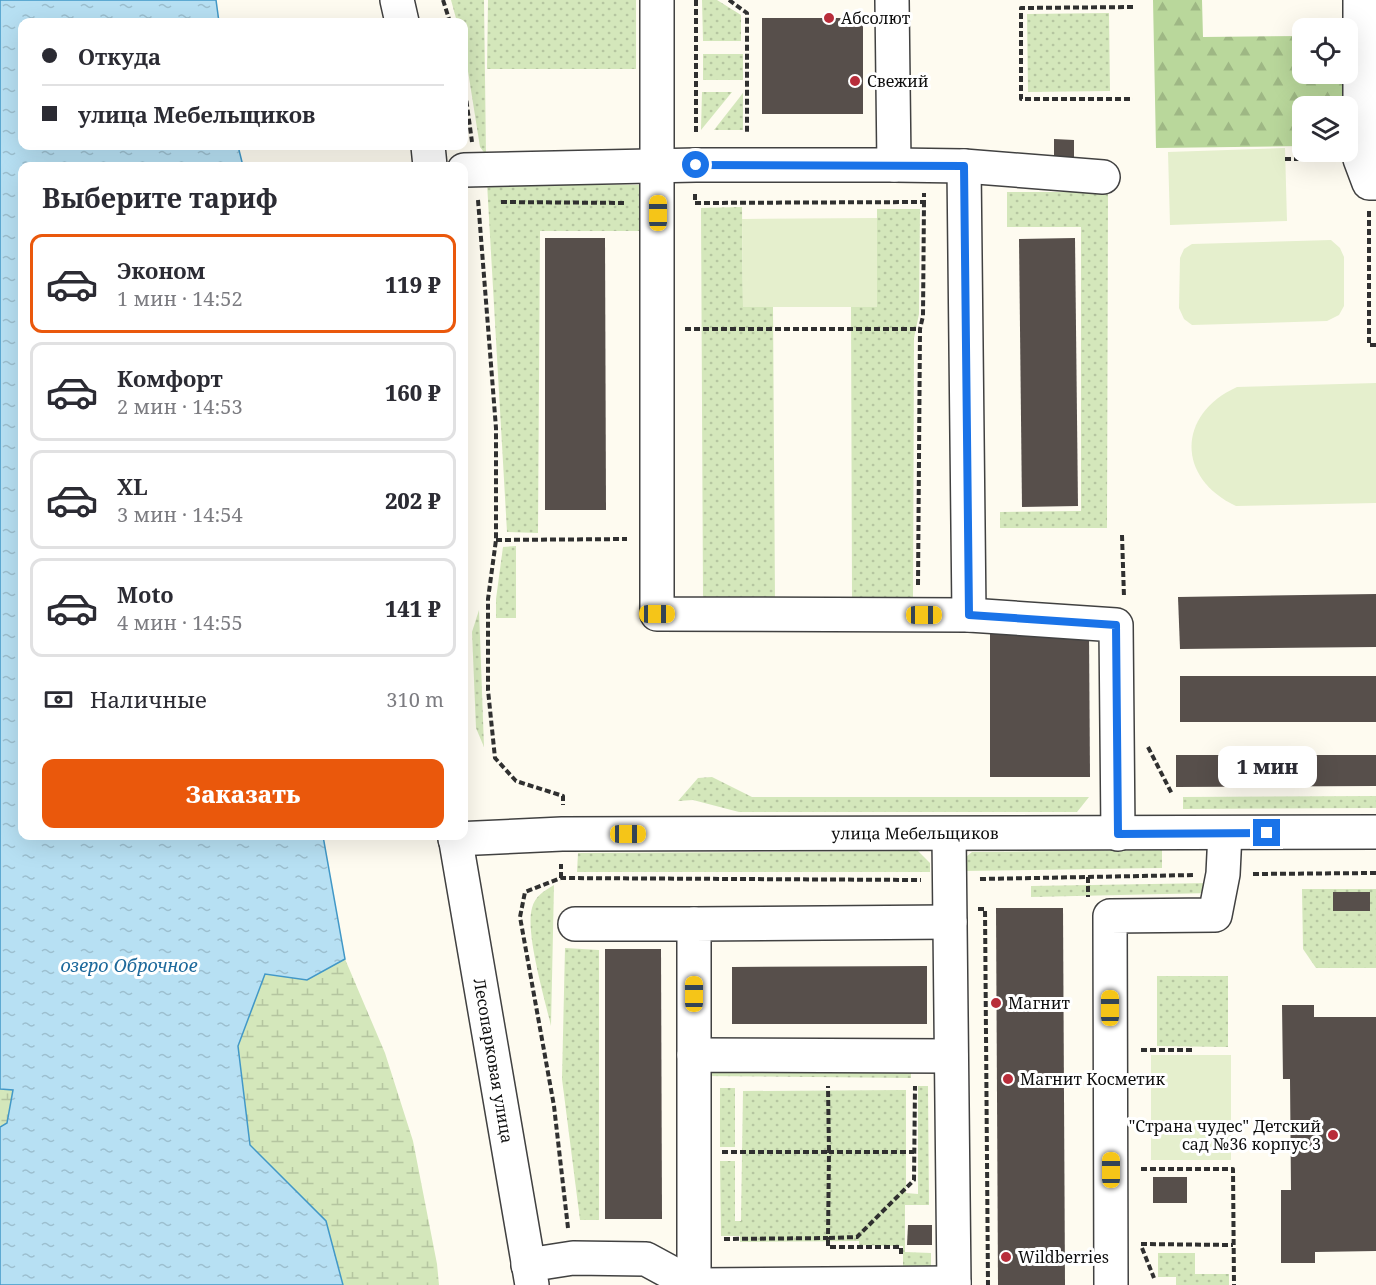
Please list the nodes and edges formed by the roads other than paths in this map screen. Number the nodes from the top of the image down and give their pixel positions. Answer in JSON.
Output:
{"nodes":[{"id":1,"x":397,"y":0,"type":"edge"},
{"id":2,"x":657,"y":0,"type":"edge"},
{"id":3,"x":892,"y":0,"type":"edge"},
{"id":4,"x":1360,"y":0,"type":"edge"},
{"id":5,"x":401,"y":18,"type":"edge"},
{"id":6,"x":894,"y":165,"type":"junction"},
{"id":7,"x":658,"y":166,"type":"junction"},
{"id":8,"x":470,"y":170,"type":"edge"},
{"id":9,"x":1368,"y":175,"type":"edge"},
{"id":10,"x":1104,"y":177,"type":"dead end"},
{"id":11,"x":964,"y":178,"type":"junction"},
{"id":12,"x":969,"y":615,"type":"junction"},
{"id":13,"x":1376,"y":832,"type":"edge"},
{"id":14,"x":1225,"y":833,"type":"junction"},
{"id":15,"x":1118,"y":834,"type":"junction"},
{"id":16,"x":949,"y":835,"type":"junction"},
{"id":17,"x":468,"y":837,"type":"edge"},
{"id":18,"x":456,"y":840,"type":"edge"},
{"id":19,"x":950,"y":922,"type":"junction"},
{"id":20,"x":574,"y":924,"type":"dead end"},
{"id":21,"x":694,"y":924,"type":"junction"},
{"id":22,"x":694,"y":1054,"type":"junction"},
{"id":23,"x":945,"y":1056,"type":"junction"},
{"id":24,"x":530,"y":1275,"type":"edge"},
{"id":25,"x":954,"y":1284,"type":"edge"},
{"id":26,"x":694,"y":1285,"type":"edge"},
{"id":27,"x":700,"y":1285,"type":"edge"},
{"id":28,"x":1111,"y":1285,"type":"edge"}],
"edges":[{"from":1,"to":5,"type":"street"},
{"from":2,"to":7,"type":"street"},
{"from":3,"to":6,"type":"street"},
{"from":4,"to":9,"type":"street"},
{"from":6,"to":7,"type":"street"},
{"from":6,"to":11,"type":"street"},
{"from":7,"to":8,"type":"street"},
{"from":7,"to":12,"type":"street"},
{"from":10,"to":11,"type":"street"},
{"from":11,"to":12,"type":"street"},
{"from":12,"to":15,"type":"street"},
{"from":13,"to":14,"type":"street","name":"улица Мебельщиков"},
{"from":14,"to":15,"type":"street","name":"улица Мебельщиков"},
{"from":14,"to":28,"type":"street"},
{"from":15,"to":16,"type":"street","name":"улица Мебельщиков"},
{"from":16,"to":17,"type":"street","name":"улица Мебельщиков"},
{"from":16,"to":19,"type":"street"},
{"from":18,"to":24,"type":"street","name":"Лесопарковая улица"},
{"from":19,"to":21,"type":"street"},
{"from":19,"to":23,"type":"street"},
{"from":20,"to":21,"type":"street"},
{"from":21,"to":22,"type":"street"},
{"from":22,"to":23,"type":"street"},
{"from":22,"to":26,"type":"street"},
{"from":23,"to":25,"type":"street"},
{"from":24,"to":26,"type":"street"},
{"from":25,"to":27,"type":"street"}]}
